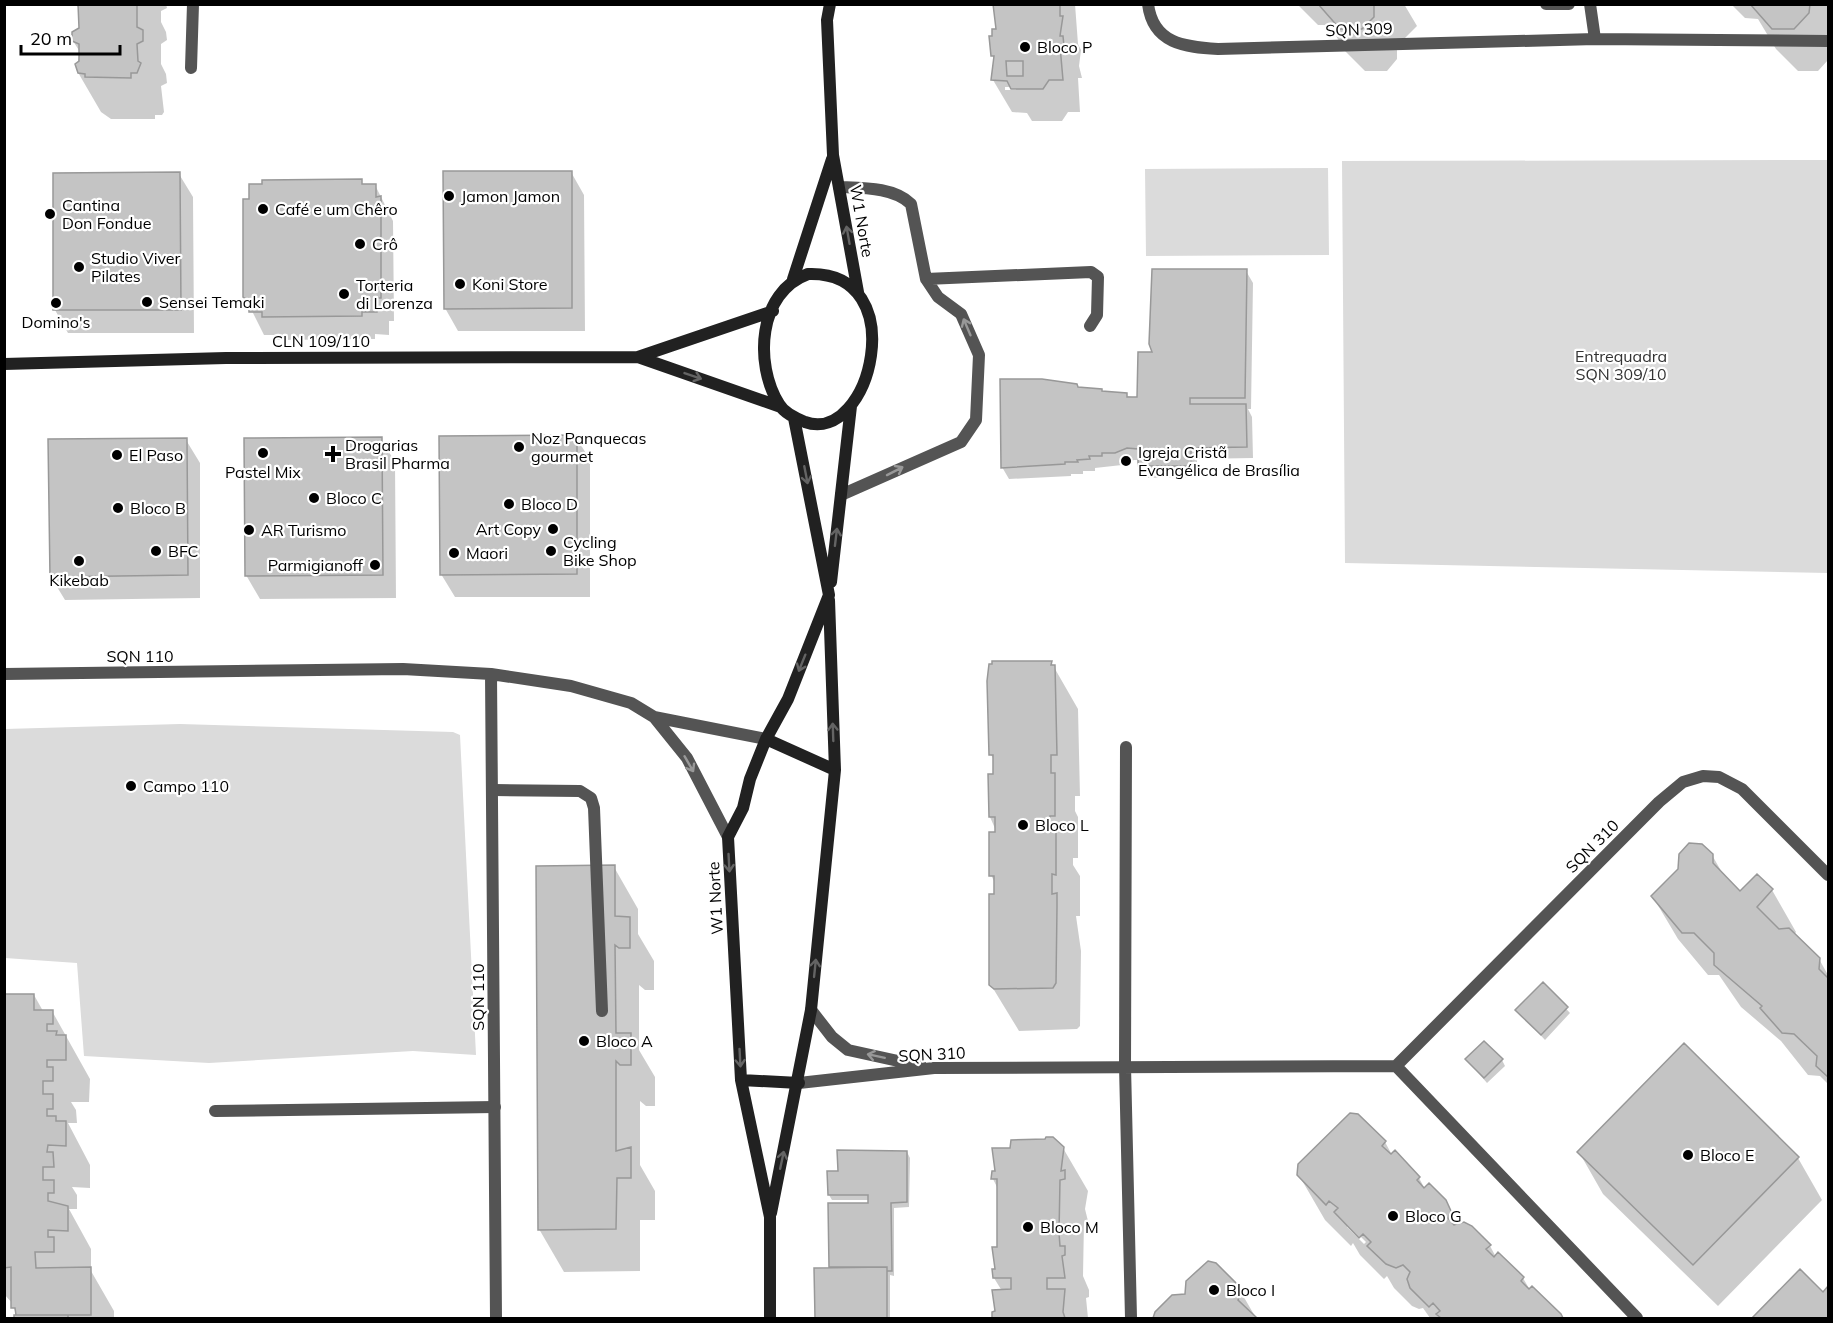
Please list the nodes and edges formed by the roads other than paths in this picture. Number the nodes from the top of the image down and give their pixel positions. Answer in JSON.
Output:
{"nodes":[{"id":1,"x":193,"y":4,"type":"edge"},
{"id":2,"x":821,"y":4,"type":"edge"},
{"id":3,"x":830,"y":4,"type":"edge"},
{"id":4,"x":1149,"y":4,"type":"edge"},
{"id":5,"x":1546,"y":4,"type":"edge"},
{"id":6,"x":1569,"y":4,"type":"edge"},
{"id":7,"x":1590,"y":4,"type":"edge"},
{"id":8,"x":827,"y":20,"type":"junction"},
{"id":9,"x":1595,"y":39,"type":"junction"},
{"id":10,"x":1828,"y":41,"type":"edge"},
{"id":11,"x":191,"y":68,"type":"dead end"},
{"id":12,"x":833,"y":155,"type":"junction"},
{"id":13,"x":839,"y":187,"type":"junction"},
{"id":14,"x":793,"y":279,"type":"junction"},
{"id":15,"x":926,"y":279,"type":"junction"},
{"id":16,"x":858,"y":292,"type":"junction"},
{"id":17,"x":772,"y":311,"type":"junction"},
{"id":18,"x":1090,"y":326,"type":"dead end"},
{"id":19,"x":638,"y":357,"type":"junction"},
{"id":20,"x":4,"y":364,"type":"edge"},
{"id":21,"x":851,"y":406,"type":"junction"},
{"id":22,"x":781,"y":407,"type":"junction"},
{"id":23,"x":794,"y":418,"type":"junction"},
{"id":24,"x":842,"y":495,"type":"junction"},
{"id":25,"x":829,"y":595,"type":"junction"},
{"id":26,"x":4,"y":674,"type":"edge"},
{"id":27,"x":491,"y":674,"type":"junction"},
{"id":28,"x":654,"y":717,"type":"junction"},
{"id":29,"x":766,"y":739,"type":"junction"},
{"id":30,"x":1126,"y":747,"type":"dead end"},
{"id":31,"x":835,"y":770,"type":"junction"},
{"id":32,"x":494,"y":790,"type":"junction"},
{"id":33,"x":728,"y":837,"type":"junction"},
{"id":34,"x":1828,"y":874,"type":"edge"},
{"id":35,"x":811,"y":1010,"type":"junction"},
{"id":36,"x":602,"y":1011,"type":"dead end"},
{"id":37,"x":1125,"y":1066,"type":"junction"},
{"id":38,"x":1396,"y":1066,"type":"junction"},
{"id":39,"x":934,"y":1068,"type":"junction"},
{"id":40,"x":741,"y":1080,"type":"junction"},
{"id":41,"x":799,"y":1083,"type":"junction"},
{"id":42,"x":495,"y":1107,"type":"junction"},
{"id":43,"x":215,"y":1111,"type":"dead end"},
{"id":44,"x":770,"y":1217,"type":"junction"},
{"id":45,"x":496,"y":1318,"type":"edge"},
{"id":46,"x":770,"y":1318,"type":"edge"},
{"id":47,"x":1131,"y":1318,"type":"edge"},
{"id":48,"x":1637,"y":1318,"type":"edge"}],
"edges":[{"from":1,"to":11,"type":"street"},
{"from":2,"to":8,"type":"street","name":"W1 Norte"},
{"from":3,"to":8,"type":"street","name":"W1 Norte"},
{"from":4,"to":9,"type":"street","name":"SQN 309"},
{"from":5,"to":6,"type":"street"},
{"from":7,"to":9,"type":"street"},
{"from":8,"to":12,"type":"street","name":"W1 Norte"},
{"from":9,"to":10,"type":"street","name":"SQN 309"},
{"from":12,"to":13,"type":"street","name":"W1 Norte"},
{"from":12,"to":14,"type":"street","name":"W1 Norte"},
{"from":13,"to":15,"type":"street"},
{"from":16,"to":13,"type":"street","name":"W1 Norte","one_way":true},
{"from":14,"to":16,"type":"street"},
{"from":14,"to":17,"type":"street"},
{"from":15,"to":18,"type":"street"},
{"from":24,"to":15,"type":"street","one_way":true},
{"from":16,"to":21,"type":"street"},
{"from":17,"to":19,"type":"street","name":"CLN 109/110"},
{"from":17,"to":22,"type":"street"},
{"from":19,"to":20,"type":"street","name":"CLN 109/110"},
{"from":19,"to":22,"type":"street","name":"CLN 109/110","one_way":true},
{"from":21,"to":23,"type":"street"},
{"from":21,"to":24,"type":"street","name":"W1 Norte"},
{"from":22,"to":23,"type":"street"},
{"from":23,"to":25,"type":"street","name":"W1 Norte","one_way":true},
{"from":25,"to":24,"type":"street","name":"W1 Norte","one_way":true},
{"from":25,"to":29,"type":"street","name":"W1 Norte","one_way":true},
{"from":31,"to":25,"type":"street","name":"W1 Norte","one_way":true},
{"from":26,"to":27,"type":"street","name":"SQN 110"},
{"from":27,"to":28,"type":"street","name":"SQN 110"},
{"from":27,"to":32,"type":"street","name":"SQN 110"},
{"from":28,"to":29,"type":"street","name":"SQN 110"},
{"from":28,"to":33,"type":"street","name":"SQN 110","one_way":true},
{"from":29,"to":31,"type":"street","name":"SQN 110"},
{"from":29,"to":33,"type":"street","name":"W1 Norte"},
{"from":30,"to":37,"type":"street"},
{"from":35,"to":31,"type":"street","name":"W1 Norte","one_way":true},
{"from":32,"to":36,"type":"street"},
{"from":32,"to":42,"type":"street","name":"SQN 110"},
{"from":33,"to":40,"type":"street","name":"W1 Norte","one_way":true},
{"from":34,"to":38,"type":"street","name":"SQN 310"},
{"from":39,"to":35,"type":"street","one_way":true},
{"from":35,"to":41,"type":"street","name":"W1 Norte"},
{"from":37,"to":38,"type":"street","name":"SQN 310"},
{"from":37,"to":39,"type":"street","name":"SQN 310"},
{"from":37,"to":47,"type":"street"},
{"from":38,"to":48,"type":"street"},
{"from":39,"to":41,"type":"street","name":"SQN 310"},
{"from":40,"to":41,"type":"street","name":"SQN 310"},
{"from":40,"to":44,"type":"street","name":"W1 Norte"},
{"from":44,"to":41,"type":"street","name":"W1 Norte","one_way":true},
{"from":42,"to":43,"type":"street"},
{"from":42,"to":45,"type":"street","name":"SQN 110"},
{"from":44,"to":46,"type":"street","name":"W1 Norte"}]}
